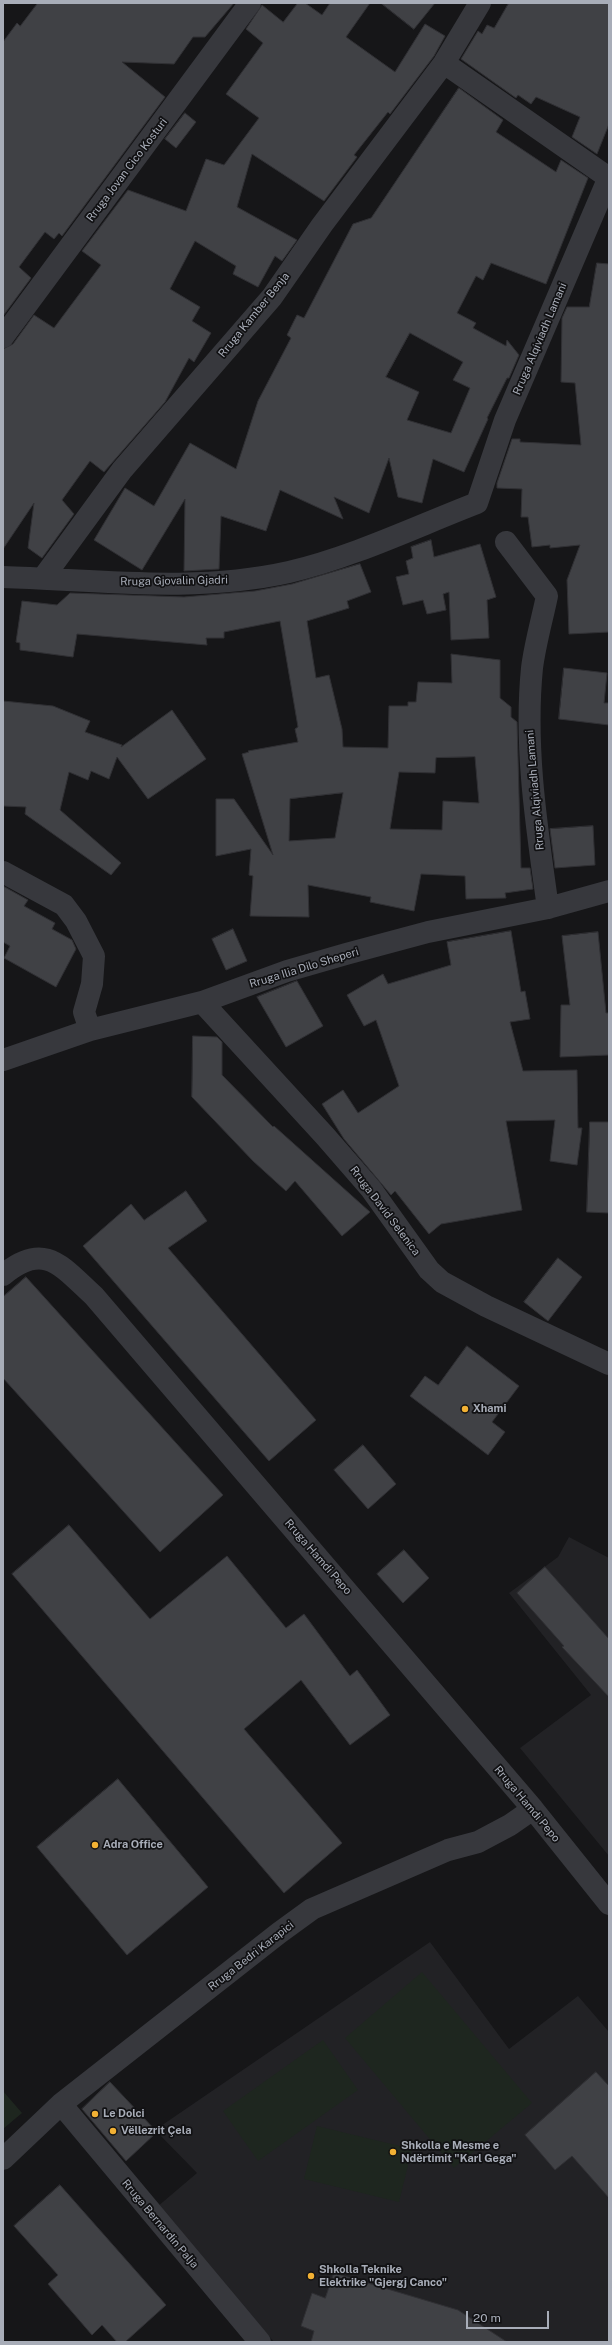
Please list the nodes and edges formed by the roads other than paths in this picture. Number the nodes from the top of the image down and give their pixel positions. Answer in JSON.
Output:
{"nodes":[{"id":1,"x":250,"y":3,"type":"edge"},
{"id":2,"x":480,"y":3,"type":"edge"},
{"id":3,"x":444,"y":63,"type":"junction"},
{"id":4,"x":609,"y":178,"type":"edge"},
{"id":5,"x":3,"y":337,"type":"edge"},
{"id":6,"x":477,"y":503,"type":"joint"},
{"id":7,"x":506,"y":542,"type":"dead end"},
{"id":8,"x":3,"y":577,"type":"edge"},
{"id":9,"x":43,"y":578,"type":"junction"},
{"id":10,"x":3,"y":872,"type":"edge"},
{"id":11,"x":609,"y":891,"type":"edge"},
{"id":12,"x":548,"y":908,"type":"junction"},
{"id":13,"x":202,"y":1002,"type":"junction"},
{"id":14,"x":90,"y":1030,"type":"junction"},
{"id":15,"x":3,"y":1060,"type":"edge"},
{"id":16,"x":3,"y":1275,"type":"edge"},
{"id":17,"x":609,"y":1364,"type":"edge"},
{"id":18,"x":533,"y":1809,"type":"junction"},
{"id":19,"x":609,"y":1904,"type":"edge"},
{"id":20,"x":61,"y":2104,"type":"junction"},
{"id":21,"x":3,"y":2159,"type":"edge"},
{"id":22,"x":260,"y":2342,"type":"edge"}],
"edges":[{"from":1,"to":5,"type":"street","name":"Rruga Jovan Cico Kosturi"},
{"from":2,"to":3,"type":"street","name":"Rruga Kamber Benja"},
{"from":3,"to":4,"type":"street"},
{"from":3,"to":9,"type":"street","name":"Rruga Kamber Benja"},
{"from":4,"to":6,"type":"street","name":"Rruga Alqiviadh Lamani"},
{"from":6,"to":9,"type":"street","name":"Rruga Gjovalin Gjadri"},
{"from":7,"to":12,"type":"street","name":"Rruga Alqiviadh Lamani"},
{"from":8,"to":9,"type":"street","name":"Rruga Gjovalin Gjadri"},
{"from":10,"to":14,"type":"street"},
{"from":11,"to":12,"type":"street","name":"Rruga Ilia Dilo Sheperi"},
{"from":12,"to":13,"type":"street","name":"Rruga Ilia Dilo Sheperi"},
{"from":13,"to":14,"type":"street","name":"Rruga Ilia Dilo Sheperi"},
{"from":13,"to":17,"type":"street","name":"Rruga David Selenica"},
{"from":14,"to":15,"type":"street","name":"Rruga Ilia Dilo Sheperi"},
{"from":16,"to":18,"type":"street","name":"Rruga Hamdi Pepo"},
{"from":18,"to":19,"type":"street","name":"Rruga Hamdi Pepo"},
{"from":18,"to":20,"type":"street","name":"Rruga Bedri Karapici"},
{"from":20,"to":21,"type":"street","name":"Rruga Bedri Karapici"},
{"from":20,"to":22,"type":"street","name":"Rruga Bernardin Palja"}]}
